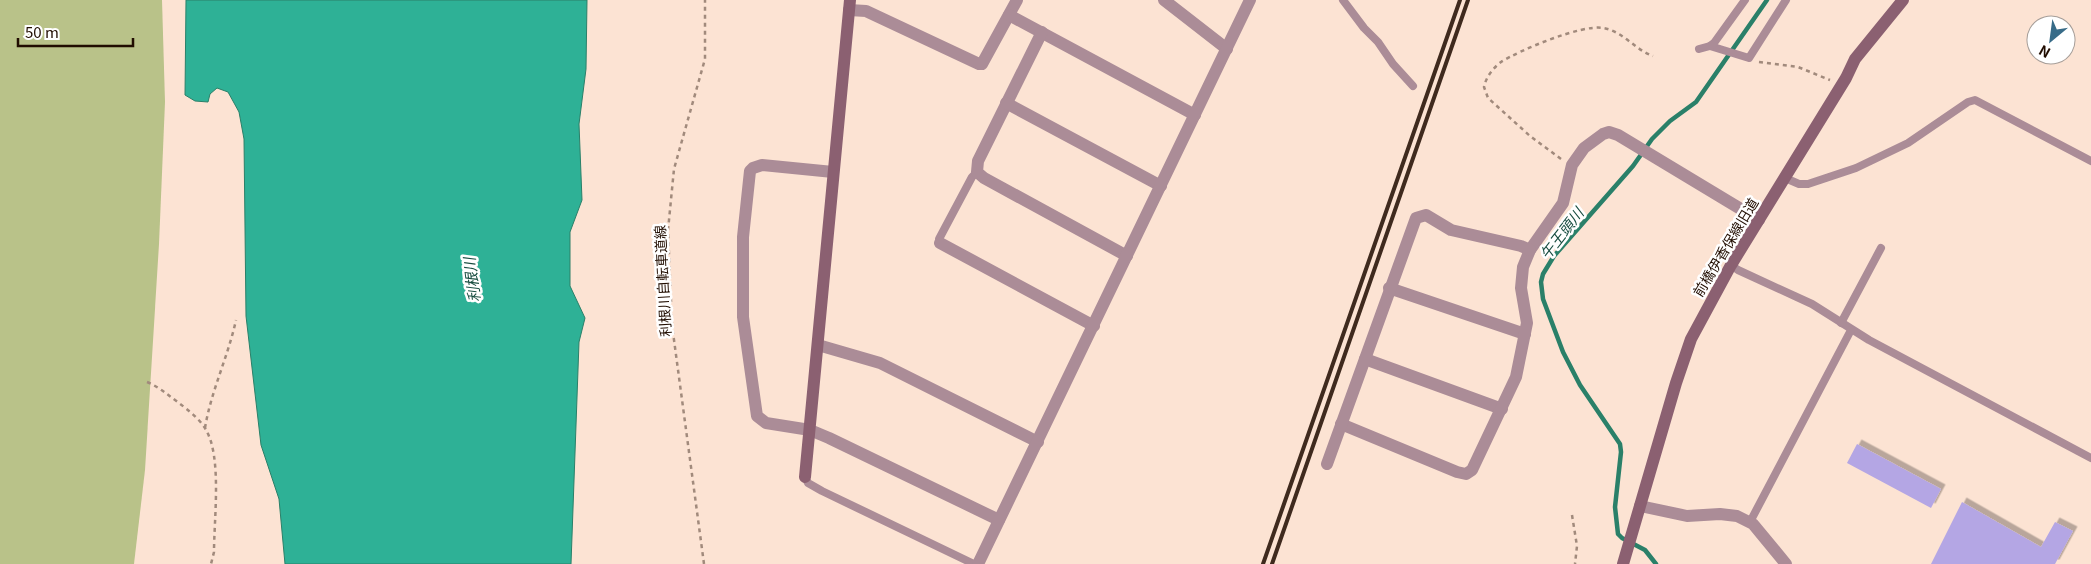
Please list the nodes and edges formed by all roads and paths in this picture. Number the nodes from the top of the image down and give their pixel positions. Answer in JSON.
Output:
{"nodes":[{"id":1,"x":705,"y":0,"type":"edge"},
{"id":2,"x":1017,"y":0,"type":"edge"},
{"id":3,"x":1164,"y":0,"type":"edge"},
{"id":4,"x":1250,"y":0,"type":"edge"},
{"id":5,"x":1344,"y":0,"type":"edge"},
{"id":6,"x":1745,"y":0,"type":"edge"},
{"id":7,"x":1786,"y":0,"type":"edge"},
{"id":8,"x":1903,"y":0,"type":"edge"},
{"id":9,"x":850,"y":5,"type":"edge"},
{"id":10,"x":1009,"y":15,"type":"junction"},
{"id":11,"x":1042,"y":32,"type":"junction"},
{"id":12,"x":1710,"y":46,"type":"junction"},
{"id":13,"x":1227,"y":49,"type":"junction"},
{"id":14,"x":1699,"y":49,"type":"dead end"},
{"id":15,"x":1653,"y":56,"type":"dead end"},
{"id":16,"x":1748,"y":59,"type":"junction"},
{"id":17,"x":1413,"y":86,"type":"dead end"},
{"id":18,"x":1841,"y":86,"type":"junction"},
{"id":19,"x":1006,"y":103,"type":"junction"},
{"id":20,"x":1195,"y":115,"type":"junction"},
{"id":21,"x":2091,"y":161,"type":"edge"},
{"id":22,"x":1566,"y":163,"type":"dead end"},
{"id":23,"x":833,"y":172,"type":"junction"},
{"id":24,"x":977,"y":172,"type":"junction"},
{"id":25,"x":1785,"y":178,"type":"junction"},
{"id":26,"x":1161,"y":186,"type":"junction"},
{"id":27,"x":1758,"y":220,"type":"junction"},
{"id":28,"x":940,"y":243,"type":"joint"},
{"id":29,"x":1881,"y":248,"type":"dead end"},
{"id":30,"x":1530,"y":250,"type":"junction"},
{"id":31,"x":1127,"y":256,"type":"junction"},
{"id":32,"x":1731,"y":265,"type":"junction"},
{"id":33,"x":1389,"y":288,"type":"junction"},
{"id":34,"x":236,"y":320,"type":"dead end"},
{"id":35,"x":1841,"y":323,"type":"junction"},
{"id":36,"x":1094,"y":326,"type":"junction"},
{"id":37,"x":1851,"y":330,"type":"junction"},
{"id":38,"x":1525,"y":334,"type":"junction"},
{"id":39,"x":818,"y":345,"type":"junction"},
{"id":40,"x":1365,"y":359,"type":"junction"},
{"id":41,"x":147,"y":382,"type":"dead end"},
{"id":42,"x":1502,"y":409,"type":"junction"},
{"id":43,"x":1341,"y":424,"type":"junction"},
{"id":44,"x":206,"y":428,"type":"junction"},
{"id":45,"x":810,"y":430,"type":"junction"},
{"id":46,"x":1038,"y":442,"type":"junction"},
{"id":47,"x":2091,"y":458,"type":"edge"},
{"id":48,"x":1327,"y":464,"type":"dead end"},
{"id":49,"x":805,"y":477,"type":"joint"},
{"id":50,"x":1640,"y":506,"type":"junction"},
{"id":51,"x":1572,"y":515,"type":"dead end"},
{"id":52,"x":999,"y":520,"type":"junction"},
{"id":53,"x":1750,"y":522,"type":"junction"},
{"id":54,"x":1624,"y":559,"type":"edge"},
{"id":55,"x":211,"y":564,"type":"edge"},
{"id":56,"x":704,"y":564,"type":"edge"},
{"id":57,"x":976,"y":564,"type":"edge"},
{"id":58,"x":1575,"y":564,"type":"edge"},
{"id":59,"x":1786,"y":564,"type":"edge"}],
"edges":[{"from":1,"to":56,"type":"path","name":"利根川自転車道線"},
{"from":2,"to":10,"type":"street"},
{"from":3,"to":13,"type":"street"},
{"from":4,"to":13,"type":"street"},
{"from":5,"to":17,"type":"lane"},
{"from":6,"to":12,"type":"lane"},
{"from":7,"to":16,"type":"lane"},
{"from":8,"to":18,"type":"street","name":"前橋伊香保線旧道"},
{"from":9,"to":10,"type":"street"},
{"from":9,"to":23,"type":"street"},
{"from":10,"to":11,"type":"street"},
{"from":11,"to":19,"type":"street"},
{"from":11,"to":20,"type":"street"},
{"from":12,"to":14,"type":"lane"},
{"from":12,"to":16,"type":"lane"},
{"from":13,"to":20,"type":"street"},
{"from":15,"to":22,"type":"path"},
{"from":16,"to":18,"type":"path"},
{"from":18,"to":25,"type":"street","name":"前橋伊香保線旧道"},
{"from":19,"to":24,"type":"street"},
{"from":19,"to":26,"type":"street"},
{"from":20,"to":26,"type":"street"},
{"from":21,"to":25,"type":"lane"},
{"from":23,"to":39,"type":"street"},
{"from":23,"to":45,"type":"street"},
{"from":24,"to":28,"type":"lane"},
{"from":24,"to":31,"type":"street"},
{"from":25,"to":27,"type":"street","name":"前橋伊香保線旧道"},
{"from":26,"to":31,"type":"street"},
{"from":27,"to":30,"type":"street"},
{"from":27,"to":32,"type":"street","name":"前橋伊香保線旧道"},
{"from":28,"to":36,"type":"street"},
{"from":29,"to":35,"type":"lane"},
{"from":30,"to":33,"type":"street"},
{"from":30,"to":38,"type":"street"},
{"from":31,"to":36,"type":"street"},
{"from":32,"to":35,"type":"lane"},
{"from":32,"to":50,"type":"street","name":"前橋伊香保線旧道"},
{"from":33,"to":38,"type":"street"},
{"from":33,"to":40,"type":"street"},
{"from":34,"to":44,"type":"path"},
{"from":35,"to":37,"type":"lane"},
{"from":36,"to":46,"type":"street"},
{"from":37,"to":47,"type":"lane"},
{"from":37,"to":53,"type":"lane"},
{"from":38,"to":42,"type":"street"},
{"from":39,"to":45,"type":"street"},
{"from":39,"to":46,"type":"street"},
{"from":40,"to":42,"type":"street"},
{"from":40,"to":43,"type":"street"},
{"from":41,"to":44,"type":"path"},
{"from":42,"to":43,"type":"street"},
{"from":43,"to":48,"type":"street"},
{"from":44,"to":55,"type":"path"},
{"from":45,"to":49,"type":"street"},
{"from":45,"to":52,"type":"street"},
{"from":46,"to":52,"type":"street"},
{"from":49,"to":57,"type":"lane"},
{"from":50,"to":53,"type":"street"},
{"from":50,"to":54,"type":"street","name":"前橋伊香保線旧道"},
{"from":51,"to":58,"type":"path"},
{"from":52,"to":57,"type":"street"},
{"from":53,"to":59,"type":"street"}]}
